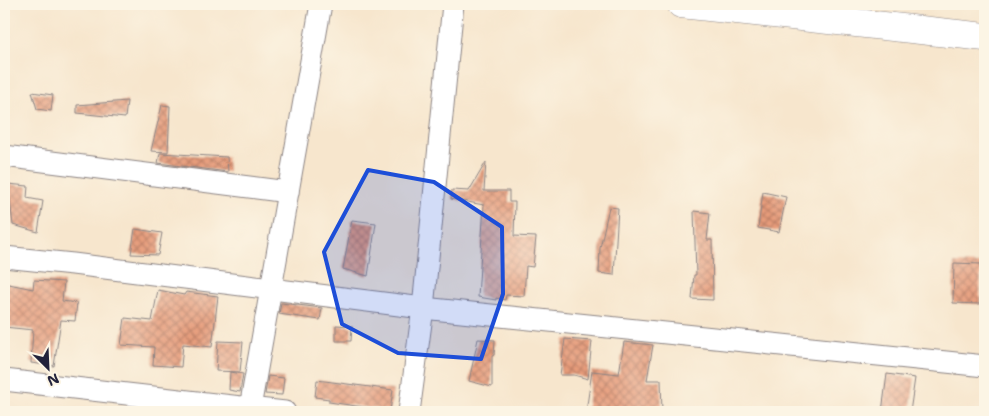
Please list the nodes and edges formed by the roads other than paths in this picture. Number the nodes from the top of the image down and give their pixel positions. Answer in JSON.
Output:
{"nodes":[{"id":1,"x":321,"y":4,"type":"edge"},
{"id":2,"x":453,"y":4,"type":"edge"},
{"id":3,"x":681,"y":4,"type":"edge"},
{"id":4,"x":718,"y":6,"type":"edge"},
{"id":5,"x":985,"y":36,"type":"edge"},
{"id":6,"x":4,"y":156,"type":"edge"},
{"id":7,"x":288,"y":192,"type":"junction"},
{"id":8,"x":4,"y":257,"type":"edge"},
{"id":9,"x":271,"y":289,"type":"junction"},
{"id":10,"x":423,"y":308,"type":"junction"},
{"id":11,"x":985,"y":366,"type":"edge"},
{"id":12,"x":4,"y":380,"type":"edge"},
{"id":13,"x":250,"y":408,"type":"junction"},
{"id":14,"x":285,"y":412,"type":"edge"},
{"id":15,"x":409,"y":412,"type":"edge"}],
"edges":[{"from":1,"to":7,"type":"street"},
{"from":2,"to":10,"type":"street"},
{"from":3,"to":4,"type":"main road"},
{"from":4,"to":5,"type":"main road"},
{"from":6,"to":7,"type":"street"},
{"from":7,"to":9,"type":"street"},
{"from":8,"to":9,"type":"street"},
{"from":9,"to":10,"type":"street"},
{"from":9,"to":13,"type":"street"},
{"from":10,"to":11,"type":"street"},
{"from":10,"to":15,"type":"street"},
{"from":12,"to":13,"type":"street"},
{"from":13,"to":14,"type":"street"}]}
